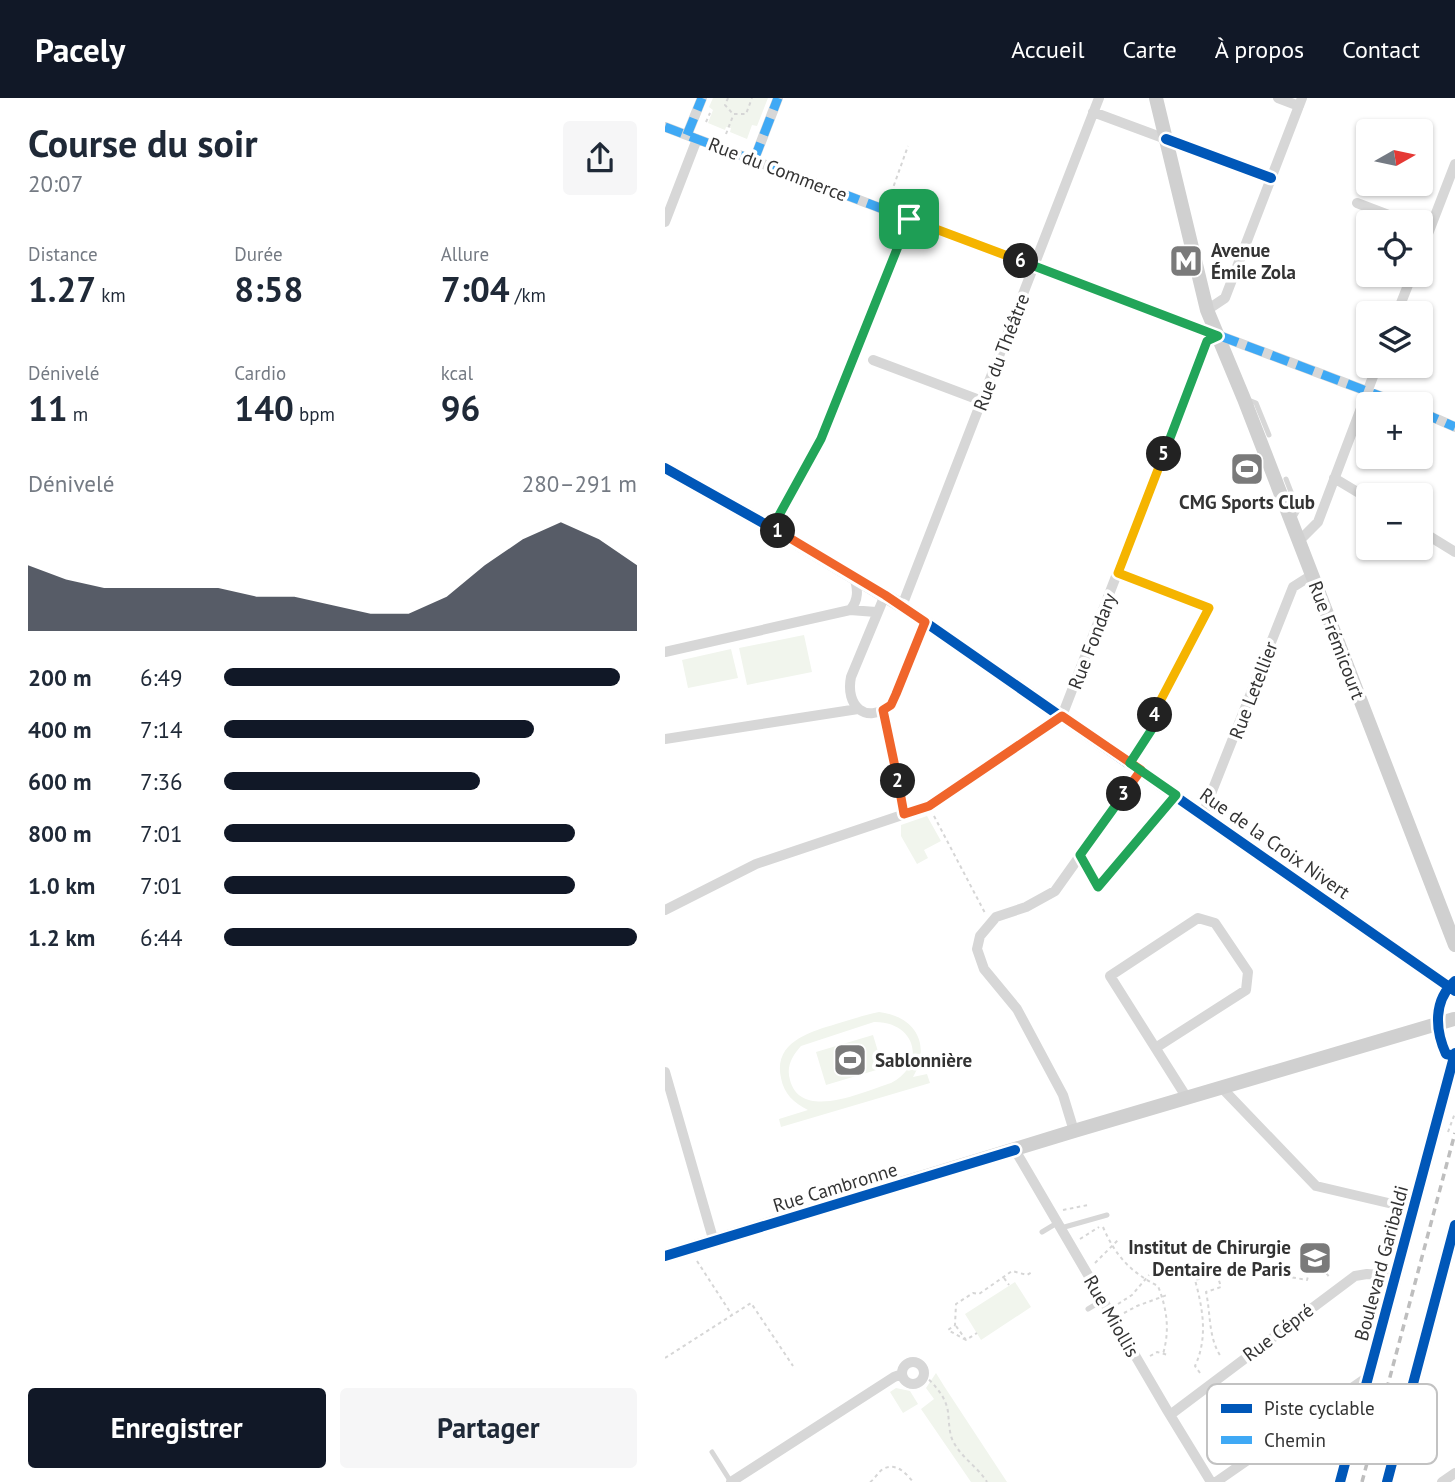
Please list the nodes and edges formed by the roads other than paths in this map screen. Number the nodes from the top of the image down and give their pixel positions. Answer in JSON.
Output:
{"nodes":[{"id":1,"x":702,"y":98,"type":"edge"},
{"id":2,"x":778,"y":98,"type":"edge"},
{"id":3,"x":1099,"y":98,"type":"edge"},
{"id":4,"x":1156,"y":98,"type":"edge"},
{"id":5,"x":1278,"y":98,"type":"edge"},
{"id":6,"x":1300,"y":102,"type":"edge"},
{"id":7,"x":1093,"y":112,"type":"junction"},
{"id":8,"x":665,"y":127,"type":"edge"},
{"id":9,"x":692,"y":137,"type":"junction"},
{"id":10,"x":1165,"y":139,"type":"junction"},
{"id":11,"x":754,"y":160,"type":"junction"},
{"id":12,"x":1455,"y":164,"type":"edge"},
{"id":13,"x":1271,"y":178,"type":"junction"},
{"id":14,"x":1357,"y":203,"type":"dead end"},
{"id":15,"x":1375,"y":210,"type":"edge"},
{"id":16,"x":1433,"y":212,"type":"edge"},
{"id":17,"x":909,"y":219,"type":"junction"},
{"id":18,"x":665,"y":222,"type":"edge"},
{"id":19,"x":1035,"y":266,"type":"junction"},
{"id":20,"x":1207,"y":310,"type":"junction"},
{"id":21,"x":1218,"y":336,"type":"junction"},
{"id":22,"x":873,"y":360,"type":"dead end"},
{"id":23,"x":1372,"y":378,"type":"edge"},
{"id":24,"x":1367,"y":391,"type":"junction"},
{"id":25,"x":1244,"y":399,"type":"junction"},
{"id":26,"x":982,"y":401,"type":"junction"},
{"id":27,"x":1433,"y":417,"type":"edge"},
{"id":28,"x":1455,"y":427,"type":"edge"},
{"id":29,"x":1269,"y":435,"type":"dead end"},
{"id":30,"x":665,"y":468,"type":"edge"},
{"id":31,"x":1334,"y":478,"type":"junction"},
{"id":32,"x":1286,"y":479,"type":"dead end"},
{"id":33,"x":1356,"y":491,"type":"edge"},
{"id":34,"x":1292,"y":522,"type":"junction"},
{"id":35,"x":772,"y":528,"type":"junction"},
{"id":36,"x":1433,"y":538,"type":"edge"},
{"id":37,"x":1299,"y":541,"type":"junction"},
{"id":38,"x":1455,"y":552,"type":"edge"},
{"id":39,"x":1312,"y":575,"type":"junction"},
{"id":40,"x":854,"y":577,"type":"junction"},
{"id":41,"x":885,"y":595,"type":"junction"},
{"id":42,"x":902,"y":606,"type":"junction"},
{"id":43,"x":850,"y":610,"type":"junction"},
{"id":44,"x":876,"y":612,"type":"junction"},
{"id":45,"x":925,"y":622,"type":"junction"},
{"id":46,"x":665,"y":652,"type":"edge"},
{"id":47,"x":858,"y":709,"type":"junction"},
{"id":48,"x":1062,"y":716,"type":"junction"},
{"id":49,"x":665,"y":739,"type":"edge"},
{"id":50,"x":1136,"y":766,"type":"junction"},
{"id":51,"x":1176,"y":795,"type":"junction"},
{"id":52,"x":1203,"y":814,"type":"junction"},
{"id":53,"x":1080,"y":855,"type":"junction"},
{"id":54,"x":665,"y":910,"type":"edge"},
{"id":55,"x":1455,"y":945,"type":"edge"},
{"id":56,"x":1455,"y":990,"type":"edge"},
{"id":57,"x":1455,"y":1018,"type":"edge"},
{"id":58,"x":1157,"y":1048,"type":"junction"},
{"id":59,"x":1455,"y":1053,"type":"edge"},
{"id":60,"x":665,"y":1072,"type":"edge"},
{"id":61,"x":1221,"y":1087,"type":"junction"},
{"id":62,"x":1187,"y":1098,"type":"junction"},
{"id":63,"x":1074,"y":1131,"type":"junction"},
{"id":64,"x":1015,"y":1150,"type":"junction"},
{"id":65,"x":1413,"y":1209,"type":"junction"},
{"id":66,"x":1107,"y":1215,"type":"dead end"},
{"id":67,"x":1059,"y":1225,"type":"junction"},
{"id":68,"x":1455,"y":1226,"type":"edge"},
{"id":69,"x":1042,"y":1232,"type":"dead end"},
{"id":70,"x":714,"y":1242,"type":"junction"},
{"id":71,"x":665,"y":1256,"type":"edge"},
{"id":72,"x":1396,"y":1276,"type":"junction"},
{"id":73,"x":1103,"y":1300,"type":"junction"},
{"id":74,"x":1088,"y":1309,"type":"dead end"},
{"id":75,"x":902,"y":1374,"type":"junction"},
{"id":76,"x":1369,"y":1376,"type":"junction"},
{"id":77,"x":1211,"y":1384,"type":"edge"},
{"id":78,"x":1357,"y":1384,"type":"edge"},
{"id":79,"x":1367,"y":1384,"type":"edge"},
{"id":80,"x":1413,"y":1384,"type":"edge"},
{"id":81,"x":1207,"y":1387,"type":"edge"},
{"id":82,"x":1170,"y":1415,"type":"junction"},
{"id":83,"x":712,"y":1452,"type":"dead end"},
{"id":84,"x":1239,"y":1464,"type":"edge"},
{"id":85,"x":1345,"y":1464,"type":"edge"},
{"id":86,"x":1392,"y":1464,"type":"edge"},
{"id":87,"x":1455,"y":1473,"type":"edge"},
{"id":88,"x":731,"y":1482,"type":"edge"},
{"id":89,"x":1213,"y":1482,"type":"edge"},
{"id":90,"x":1340,"y":1482,"type":"edge"},
{"id":91,"x":1387,"y":1482,"type":"edge"},
{"id":92,"x":1442,"y":1482,"type":"edge"}],
"edges":[{"from":1,"to":9,"type":"street"},
{"from":2,"to":11,"type":"street"},
{"from":3,"to":7,"type":"street","name":"Rue du Théâtre"},
{"from":4,"to":10,"type":"street"},
{"from":5,"to":6,"type":"street"},
{"from":6,"to":13,"type":"street"},
{"from":7,"to":10,"type":"street"},
{"from":7,"to":19,"type":"street","name":"Rue du Théâtre"},
{"from":8,"to":9,"type":"street","name":"Rue du Commerce"},
{"from":9,"to":11,"type":"street","name":"Rue du Commerce"},
{"from":9,"to":18,"type":"street"},
{"from":10,"to":13,"type":"street"},
{"from":10,"to":20,"type":"street"},
{"from":11,"to":17,"type":"street","name":"Rue du Commerce"},
{"from":12,"to":16,"type":"street"},
{"from":13,"to":20,"type":"street"},
{"from":14,"to":15,"type":"street"},
{"from":17,"to":19,"type":"street","name":"Rue du Commerce"},
{"from":17,"to":35,"type":"street"},
{"from":19,"to":21,"type":"street","name":"Rue du Commerce"},
{"from":19,"to":26,"type":"street","name":"Rue du Théâtre"},
{"from":20,"to":21,"type":"street"},
{"from":21,"to":24,"type":"street","name":"Rue du Commerce"},
{"from":21,"to":25,"type":"street","name":"Rue Frémicourt"},
{"from":21,"to":48,"type":"street","name":"Rue Fondary"},
{"from":22,"to":26,"type":"street"},
{"from":23,"to":24,"type":"street"},
{"from":24,"to":31,"type":"street"},
{"from":25,"to":29,"type":"lane"},
{"from":25,"to":34,"type":"street","name":"Rue Frémicourt"},
{"from":26,"to":42,"type":"street","name":"Rue du Théâtre"},
{"from":27,"to":28,"type":"street"},
{"from":30,"to":35,"type":"street","name":"Rue de la Croix Nivert"},
{"from":31,"to":33,"type":"street"},
{"from":31,"to":37,"type":"street"},
{"from":32,"to":34,"type":"lane"},
{"from":34,"to":37,"type":"street","name":"Rue Frémicourt"},
{"from":35,"to":40,"type":"street","name":"Rue de la Croix Nivert"},
{"from":36,"to":38,"type":"street"},
{"from":37,"to":39,"type":"street","name":"Rue Frémicourt"},
{"from":39,"to":52,"type":"street","name":"Rue Letellier"},
{"from":39,"to":55,"type":"street","name":"Rue Frémicourt"},
{"from":40,"to":41,"type":"street","name":"Rue de la Croix Nivert"},
{"from":40,"to":43,"type":"street"},
{"from":41,"to":42,"type":"street","name":"Rue de la Croix Nivert"},
{"from":41,"to":44,"type":"street"},
{"from":42,"to":45,"type":"street","name":"Rue de la Croix Nivert"},
{"from":43,"to":44,"type":"street"},
{"from":43,"to":46,"type":"street"},
{"from":44,"to":47,"type":"street"},
{"from":45,"to":47,"type":"street"},
{"from":45,"to":48,"type":"street","name":"Rue de la Croix Nivert"},
{"from":47,"to":49,"type":"street"},
{"from":48,"to":50,"type":"street","name":"Rue de la Croix Nivert"},
{"from":48,"to":54,"type":"street"},
{"from":50,"to":51,"type":"street","name":"Rue de la Croix Nivert"},
{"from":50,"to":53,"type":"street"},
{"from":51,"to":52,"type":"street","name":"Rue de la Croix Nivert"},
{"from":51,"to":53,"type":"street"},
{"from":52,"to":56,"type":"street","name":"Rue de la Croix Nivert"},
{"from":53,"to":63,"type":"street"},
{"from":57,"to":61,"type":"street","name":"Rue Cambronne"},
{"from":58,"to":58,"type":"street"},
{"from":58,"to":62,"type":"street"},
{"from":59,"to":65,"type":"street","name":"Boulevard Garibaldi"},
{"from":60,"to":70,"type":"street"},
{"from":61,"to":62,"type":"street","name":"Rue Cambronne"},
{"from":61,"to":65,"type":"street"},
{"from":62,"to":63,"type":"street","name":"Rue Cambronne"},
{"from":63,"to":64,"type":"street","name":"Rue Cambronne"},
{"from":64,"to":67,"type":"street","name":"Rue Miollis"},
{"from":64,"to":70,"type":"street","name":"Rue Cambronne"},
{"from":65,"to":72,"type":"street","name":"Boulevard Garibaldi"},
{"from":66,"to":67,"type":"lane"},
{"from":67,"to":69,"type":"lane"},
{"from":67,"to":73,"type":"street","name":"Rue Miollis"},
{"from":68,"to":80,"type":"street"},
{"from":70,"to":71,"type":"street","name":"Rue Cambronne"},
{"from":72,"to":76,"type":"street","name":"Boulevard Garibaldi"},
{"from":72,"to":77,"type":"street","name":"Rue Cépré"},
{"from":73,"to":74,"type":"lane"},
{"from":73,"to":82,"type":"street","name":"Rue Miollis"},
{"from":75,"to":75,"type":"street"},
{"from":75,"to":88,"type":"street"},
{"from":76,"to":78,"type":"street"},
{"from":76,"to":79,"type":"street","name":"Boulevard Garibaldi"},
{"from":81,"to":82,"type":"street","name":"Rue Cépré"},
{"from":82,"to":89,"type":"street","name":"Rue Miollis"},
{"from":83,"to":88,"type":"lane"},
{"from":84,"to":89,"type":"street"},
{"from":85,"to":90,"type":"street","name":"Boulevard Garibaldi"},
{"from":86,"to":91,"type":"street"},
{"from":87,"to":92,"type":"street"}]}
